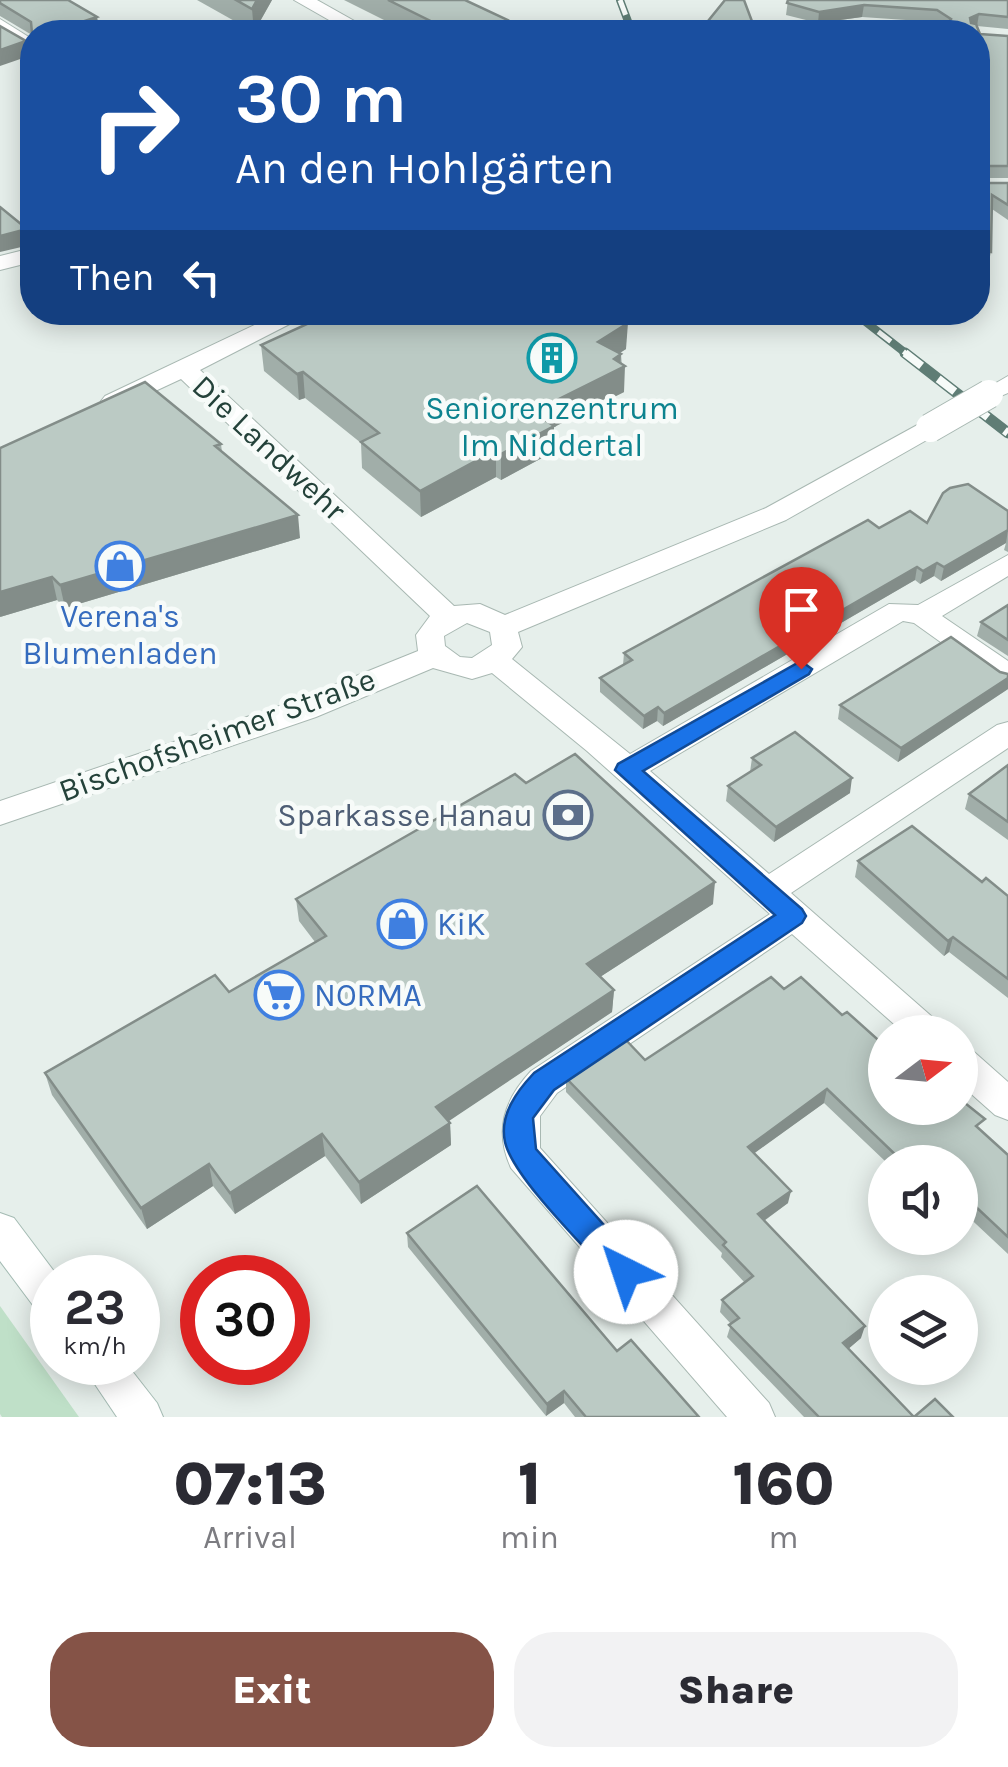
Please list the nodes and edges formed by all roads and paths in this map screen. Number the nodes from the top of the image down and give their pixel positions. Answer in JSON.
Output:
{"nodes":[{"id":1,"x":303,"y":0,"type":"edge"},
{"id":2,"x":341,"y":20,"type":"edge"},
{"id":3,"x":275,"y":325,"type":"edge"},
{"id":4,"x":184,"y":369,"type":"junction"},
{"id":5,"x":998,"y":388,"type":"edge"},
{"id":6,"x":84,"y":414,"type":"edge"},
{"id":7,"x":1008,"y":564,"type":"edge"},
{"id":8,"x":922,"y":616,"type":"junction"},
{"id":9,"x":448,"y":617,"type":"junction"},
{"id":10,"x":503,"y":627,"type":"junction"},
{"id":11,"x":434,"y":656,"type":"junction"},
{"id":12,"x":496,"y":661,"type":"junction"},
{"id":13,"x":1008,"y":676,"type":"edge"},
{"id":14,"x":1006,"y":736,"type":"edge"},
{"id":15,"x":627,"y":770,"type":"junction"},
{"id":16,"x":0,"y":813,"type":"edge"},
{"id":17,"x":780,"y":904,"type":"junction"},
{"id":18,"x":907,"y":1015,"type":"edge"},
{"id":19,"x":978,"y":1078,"type":"edge"},
{"id":20,"x":1008,"y":1104,"type":"edge"},
{"id":21,"x":0,"y":1230,"type":"edge"},
{"id":22,"x":30,"y":1270,"type":"edge"},
{"id":23,"x":118,"y":1385,"type":"edge"},
{"id":24,"x":142,"y":1417,"type":"edge"},
{"id":25,"x":754,"y":1417,"type":"edge"}],
"edges":[{"from":1,"to":2,"type":"street"},
{"from":3,"to":4,"type":"street","name":"Die Landwehr"},
{"from":4,"to":6,"type":"street"},
{"from":4,"to":9,"type":"street","name":"Die Landwehr"},
{"from":5,"to":10,"type":"street","bridge":true},
{"from":7,"to":8,"type":"street"},
{"from":8,"to":13,"type":"street"},
{"from":8,"to":15,"type":"street"},
{"from":9,"to":10,"type":"street"},
{"from":9,"to":11,"type":"street"},
{"from":10,"to":12,"type":"street"},
{"from":11,"to":12,"type":"street"},
{"from":11,"to":16,"type":"street","name":"Bischofsheimer Straße"},
{"from":12,"to":15,"type":"street"},
{"from":14,"to":17,"type":"street"},
{"from":15,"to":17,"type":"street"},
{"from":17,"to":18,"type":"street"},
{"from":17,"to":25,"type":"street"},
{"from":19,"to":20,"type":"street"},
{"from":21,"to":22,"type":"street"},
{"from":23,"to":24,"type":"street"}]}
